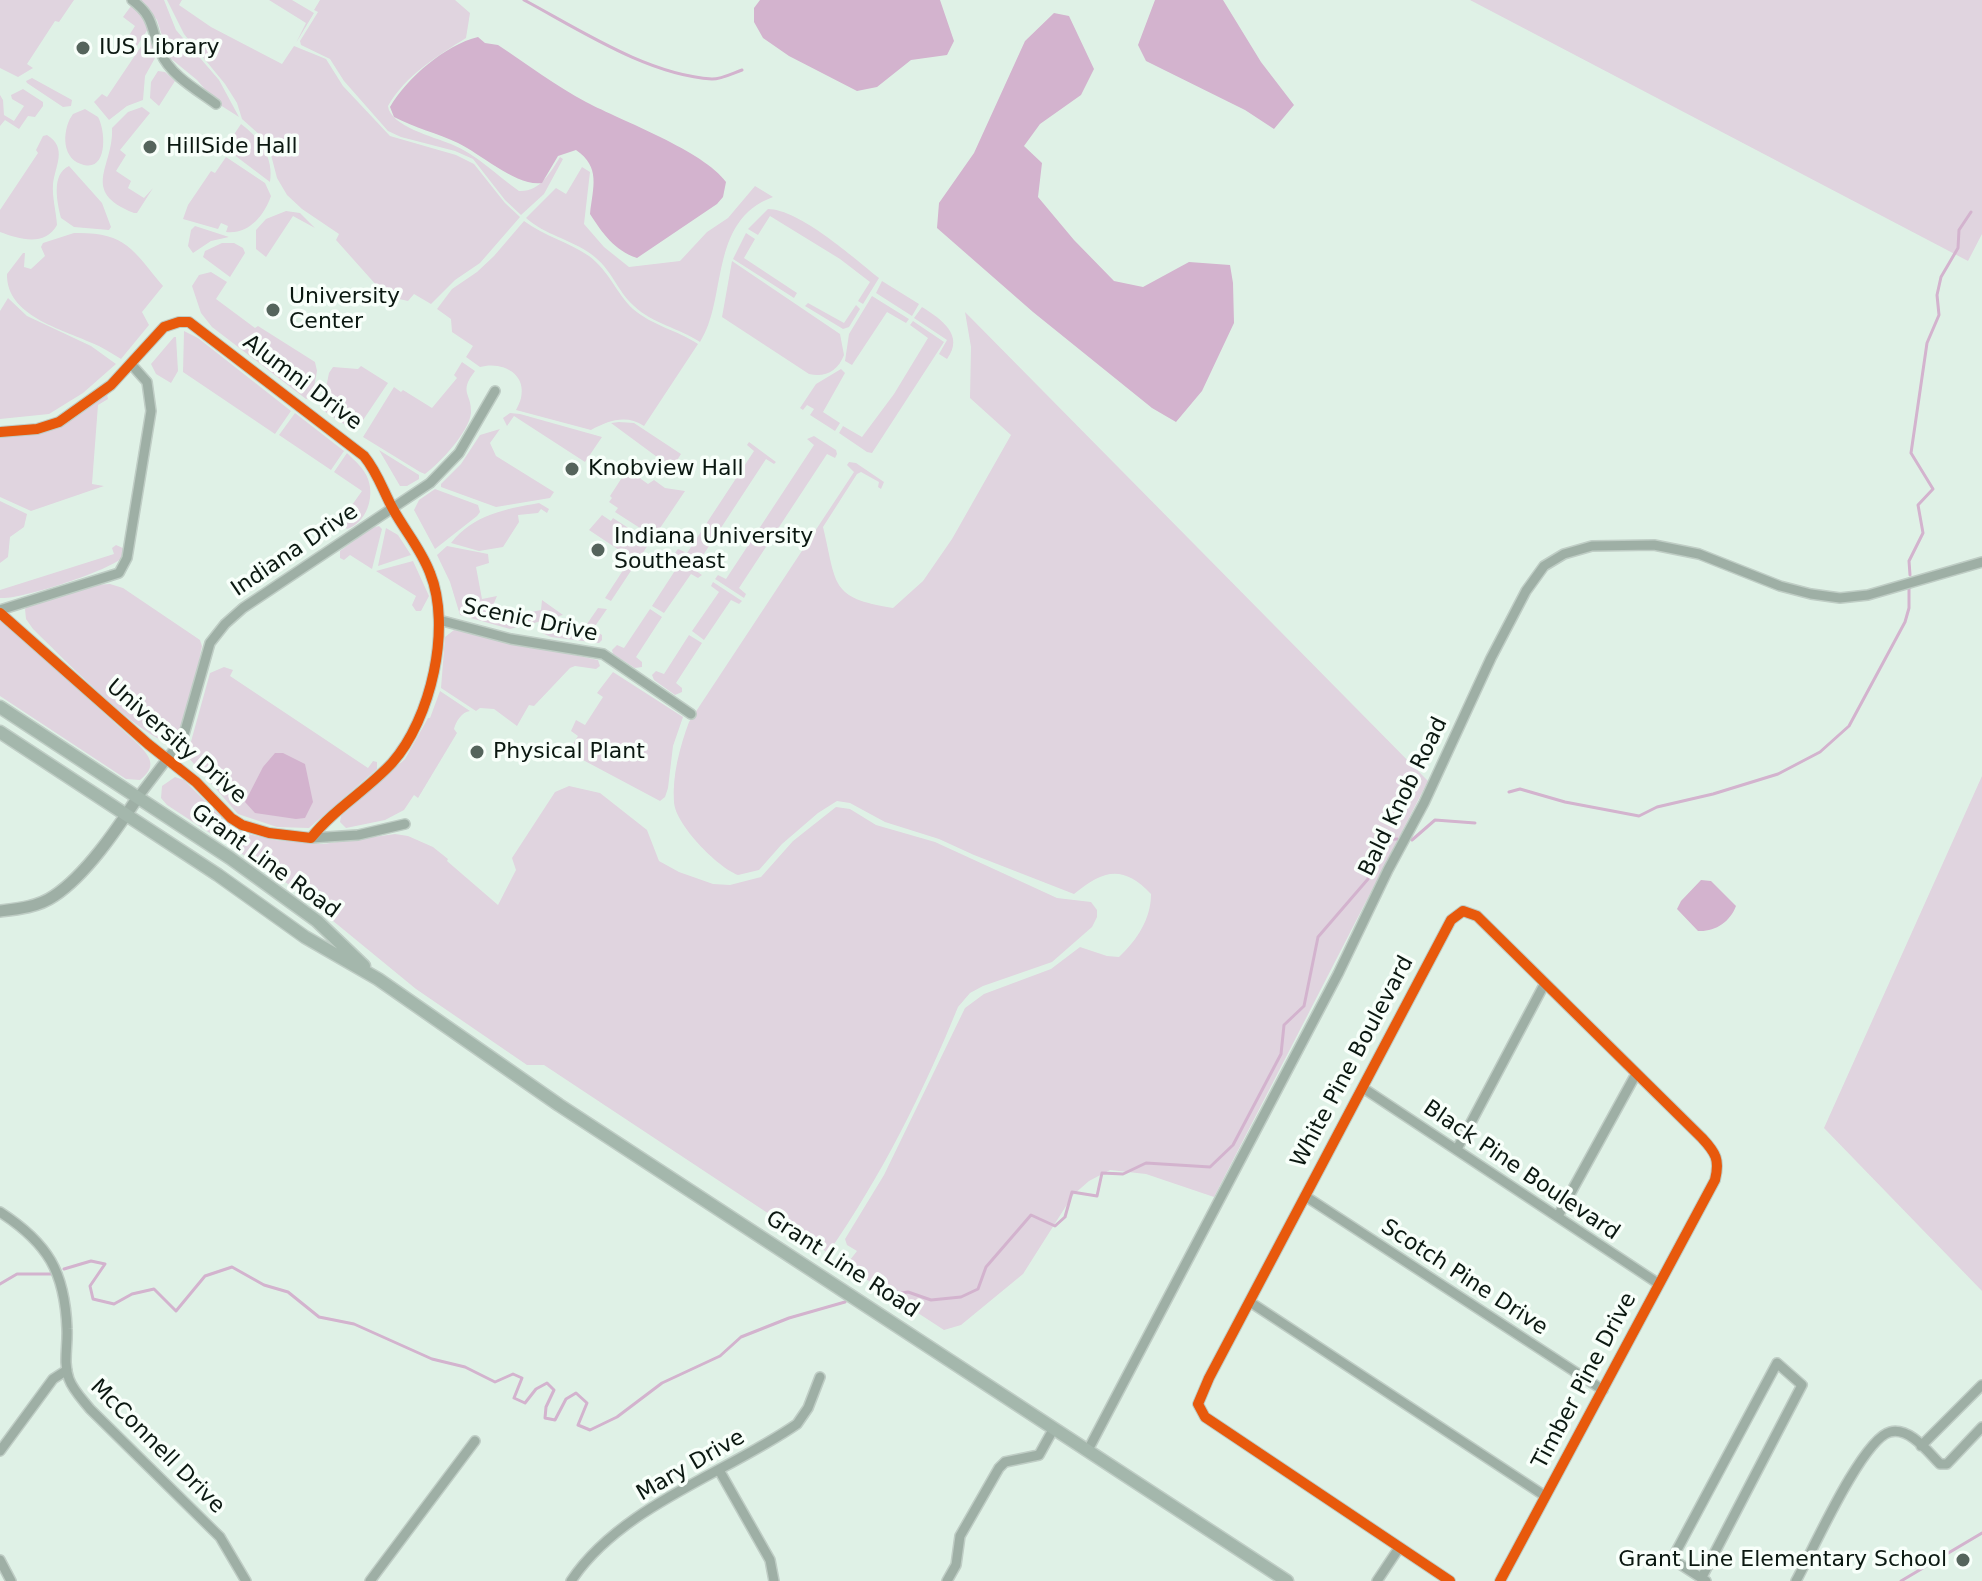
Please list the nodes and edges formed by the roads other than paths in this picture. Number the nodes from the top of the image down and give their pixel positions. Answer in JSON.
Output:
{"nodes":[{"id":1,"x":132,"y":0,"type":"edge"},
{"id":2,"x":216,"y":104,"type":"dead end"},
{"id":3,"x":131,"y":364,"type":"junction"},
{"id":4,"x":495,"y":391,"type":"dead end"},
{"id":5,"x":0,"y":432,"type":"edge"},
{"id":6,"x":392,"y":508,"type":"junction"},
{"id":7,"x":1982,"y":562,"type":"edge"},
{"id":8,"x":0,"y":612,"type":"edge"},
{"id":9,"x":439,"y":620,"type":"junction"},
{"id":10,"x":0,"y":707,"type":"edge"},
{"id":11,"x":691,"y":714,"type":"dead end"},
{"id":12,"x":0,"y":732,"type":"edge"},
{"id":13,"x":167,"y":760,"type":"junction"},
{"id":14,"x":138,"y":797,"type":"junction"},
{"id":15,"x":126,"y":814,"type":"junction"},
{"id":16,"x":405,"y":824,"type":"dead end"},
{"id":17,"x":311,"y":838,"type":"junction"},
{"id":18,"x":0,"y":911,"type":"edge"},
{"id":19,"x":378,"y":979,"type":"junction"},
{"id":20,"x":1545,"y":983,"type":"junction"},
{"id":21,"x":1636,"y":1074,"type":"junction"},
{"id":22,"x":1363,"y":1088,"type":"junction"},
{"id":23,"x":1457,"y":1149,"type":"junction"},
{"id":24,"x":1305,"y":1196,"type":"junction"},
{"id":25,"x":0,"y":1212,"type":"edge"},
{"id":26,"x":1558,"y":1216,"type":"junction"},
{"id":27,"x":1659,"y":1284,"type":"junction"},
{"id":28,"x":1250,"y":1302,"type":"junction"},
{"id":29,"x":67,"y":1370,"type":"junction"},
{"id":30,"x":820,"y":1377,"type":"dead end"},
{"id":31,"x":1982,"y":1385,"type":"edge"},
{"id":32,"x":1603,"y":1390,"type":"junction"},
{"id":33,"x":1982,"y":1427,"type":"edge"},
{"id":34,"x":1054,"y":1428,"type":"junction"},
{"id":35,"x":475,"y":1441,"type":"dead end"},
{"id":36,"x":1921,"y":1446,"type":"junction"},
{"id":37,"x":1088,"y":1450,"type":"junction"},
{"id":38,"x":0,"y":1451,"type":"edge"},
{"id":39,"x":719,"y":1470,"type":"junction"},
{"id":40,"x":1545,"y":1496,"type":"junction"},
{"id":41,"x":1399,"y":1548,"type":"junction"},
{"id":42,"x":0,"y":1560,"type":"edge"},
{"id":43,"x":1704,"y":1579,"type":"edge"},
{"id":44,"x":11,"y":1581,"type":"edge"},
{"id":45,"x":246,"y":1581,"type":"edge"},
{"id":46,"x":370,"y":1581,"type":"edge"},
{"id":47,"x":571,"y":1581,"type":"edge"},
{"id":48,"x":774,"y":1581,"type":"edge"},
{"id":49,"x":947,"y":1581,"type":"edge"},
{"id":50,"x":1287,"y":1581,"type":"edge"},
{"id":51,"x":1377,"y":1581,"type":"edge"},
{"id":52,"x":1450,"y":1581,"type":"edge"},
{"id":53,"x":1500,"y":1581,"type":"edge"},
{"id":54,"x":1796,"y":1581,"type":"edge"}],
"edges":[{"from":1,"to":2,"type":"street"},
{"from":3,"to":5,"type":"street","name":"Alumni Drive"},
{"from":3,"to":6,"type":"street","name":"Alumni Drive"},
{"from":3,"to":8,"type":"street"},
{"from":4,"to":6,"type":"street","name":"Indiana Drive"},
{"from":6,"to":9,"type":"street","name":"Alumni Drive"},
{"from":6,"to":13,"type":"street","name":"Indiana Drive"},
{"from":7,"to":37,"type":"street","name":"Bald Knob Road"},
{"from":8,"to":13,"type":"street","name":"University Drive"},
{"from":9,"to":11,"type":"street","name":"Scenic Drive"},
{"from":9,"to":17,"type":"street","name":"Alumni Drive"},
{"from":10,"to":14,"type":"main road","name":"Grant Line Road"},
{"from":12,"to":15,"type":"main road","name":"Grant Line Road"},
{"from":13,"to":14,"type":"street","name":"Indiana Drive"},
{"from":13,"to":17,"type":"street","name":"University Drive"},
{"from":14,"to":15,"type":"street"},
{"from":14,"to":19,"type":"main road","name":"Grant Line Road"},
{"from":15,"to":18,"type":"street"},
{"from":15,"to":19,"type":"main road","name":"Grant Line Road"},
{"from":16,"to":17,"type":"street","name":"University Drive"},
{"from":19,"to":34,"type":"main road","name":"Grant Line Road"},
{"from":20,"to":21,"type":"street","name":"White Pine Boulevard"},
{"from":20,"to":22,"type":"street","name":"White Pine Boulevard"},
{"from":20,"to":23,"type":"street"},
{"from":21,"to":26,"type":"street"},
{"from":21,"to":27,"type":"street","name":"White Pine Boulevard"},
{"from":22,"to":23,"type":"street","name":"Black Pine Boulevard"},
{"from":22,"to":24,"type":"street","name":"White Pine Boulevard"},
{"from":23,"to":26,"type":"street","name":"Black Pine Boulevard"},
{"from":24,"to":28,"type":"street","name":"White Pine Boulevard"},
{"from":24,"to":32,"type":"street","name":"Scotch Pine Drive"},
{"from":25,"to":29,"type":"street","name":"McConnell Drive"},
{"from":26,"to":27,"type":"street","name":"Black Pine Boulevard"},
{"from":27,"to":32,"type":"street","name":"Timber Pine Drive"},
{"from":28,"to":40,"type":"street","name":"Timber Pine Drive"},
{"from":28,"to":41,"type":"street","name":"White Pine Boulevard"},
{"from":29,"to":38,"type":"street"},
{"from":29,"to":45,"type":"street","name":"McConnell Drive"},
{"from":30,"to":39,"type":"street","name":"Mary Drive"},
{"from":31,"to":36,"type":"street"},
{"from":32,"to":40,"type":"street","name":"Timber Pine Drive"},
{"from":33,"to":36,"type":"street"},
{"from":34,"to":37,"type":"main road","name":"Grant Line Road"},
{"from":34,"to":49,"type":"street"},
{"from":35,"to":46,"type":"street"},
{"from":36,"to":54,"type":"street"},
{"from":37,"to":50,"type":"main road","name":"Grant Line Road"},
{"from":39,"to":47,"type":"street","name":"Mary Drive"},
{"from":39,"to":48,"type":"street"},
{"from":40,"to":53,"type":"street"},
{"from":41,"to":51,"type":"street"},
{"from":41,"to":52,"type":"street","name":"White Pine Boulevard"},
{"from":42,"to":44,"type":"street"},
{"from":43,"to":43,"type":"street"}]}
